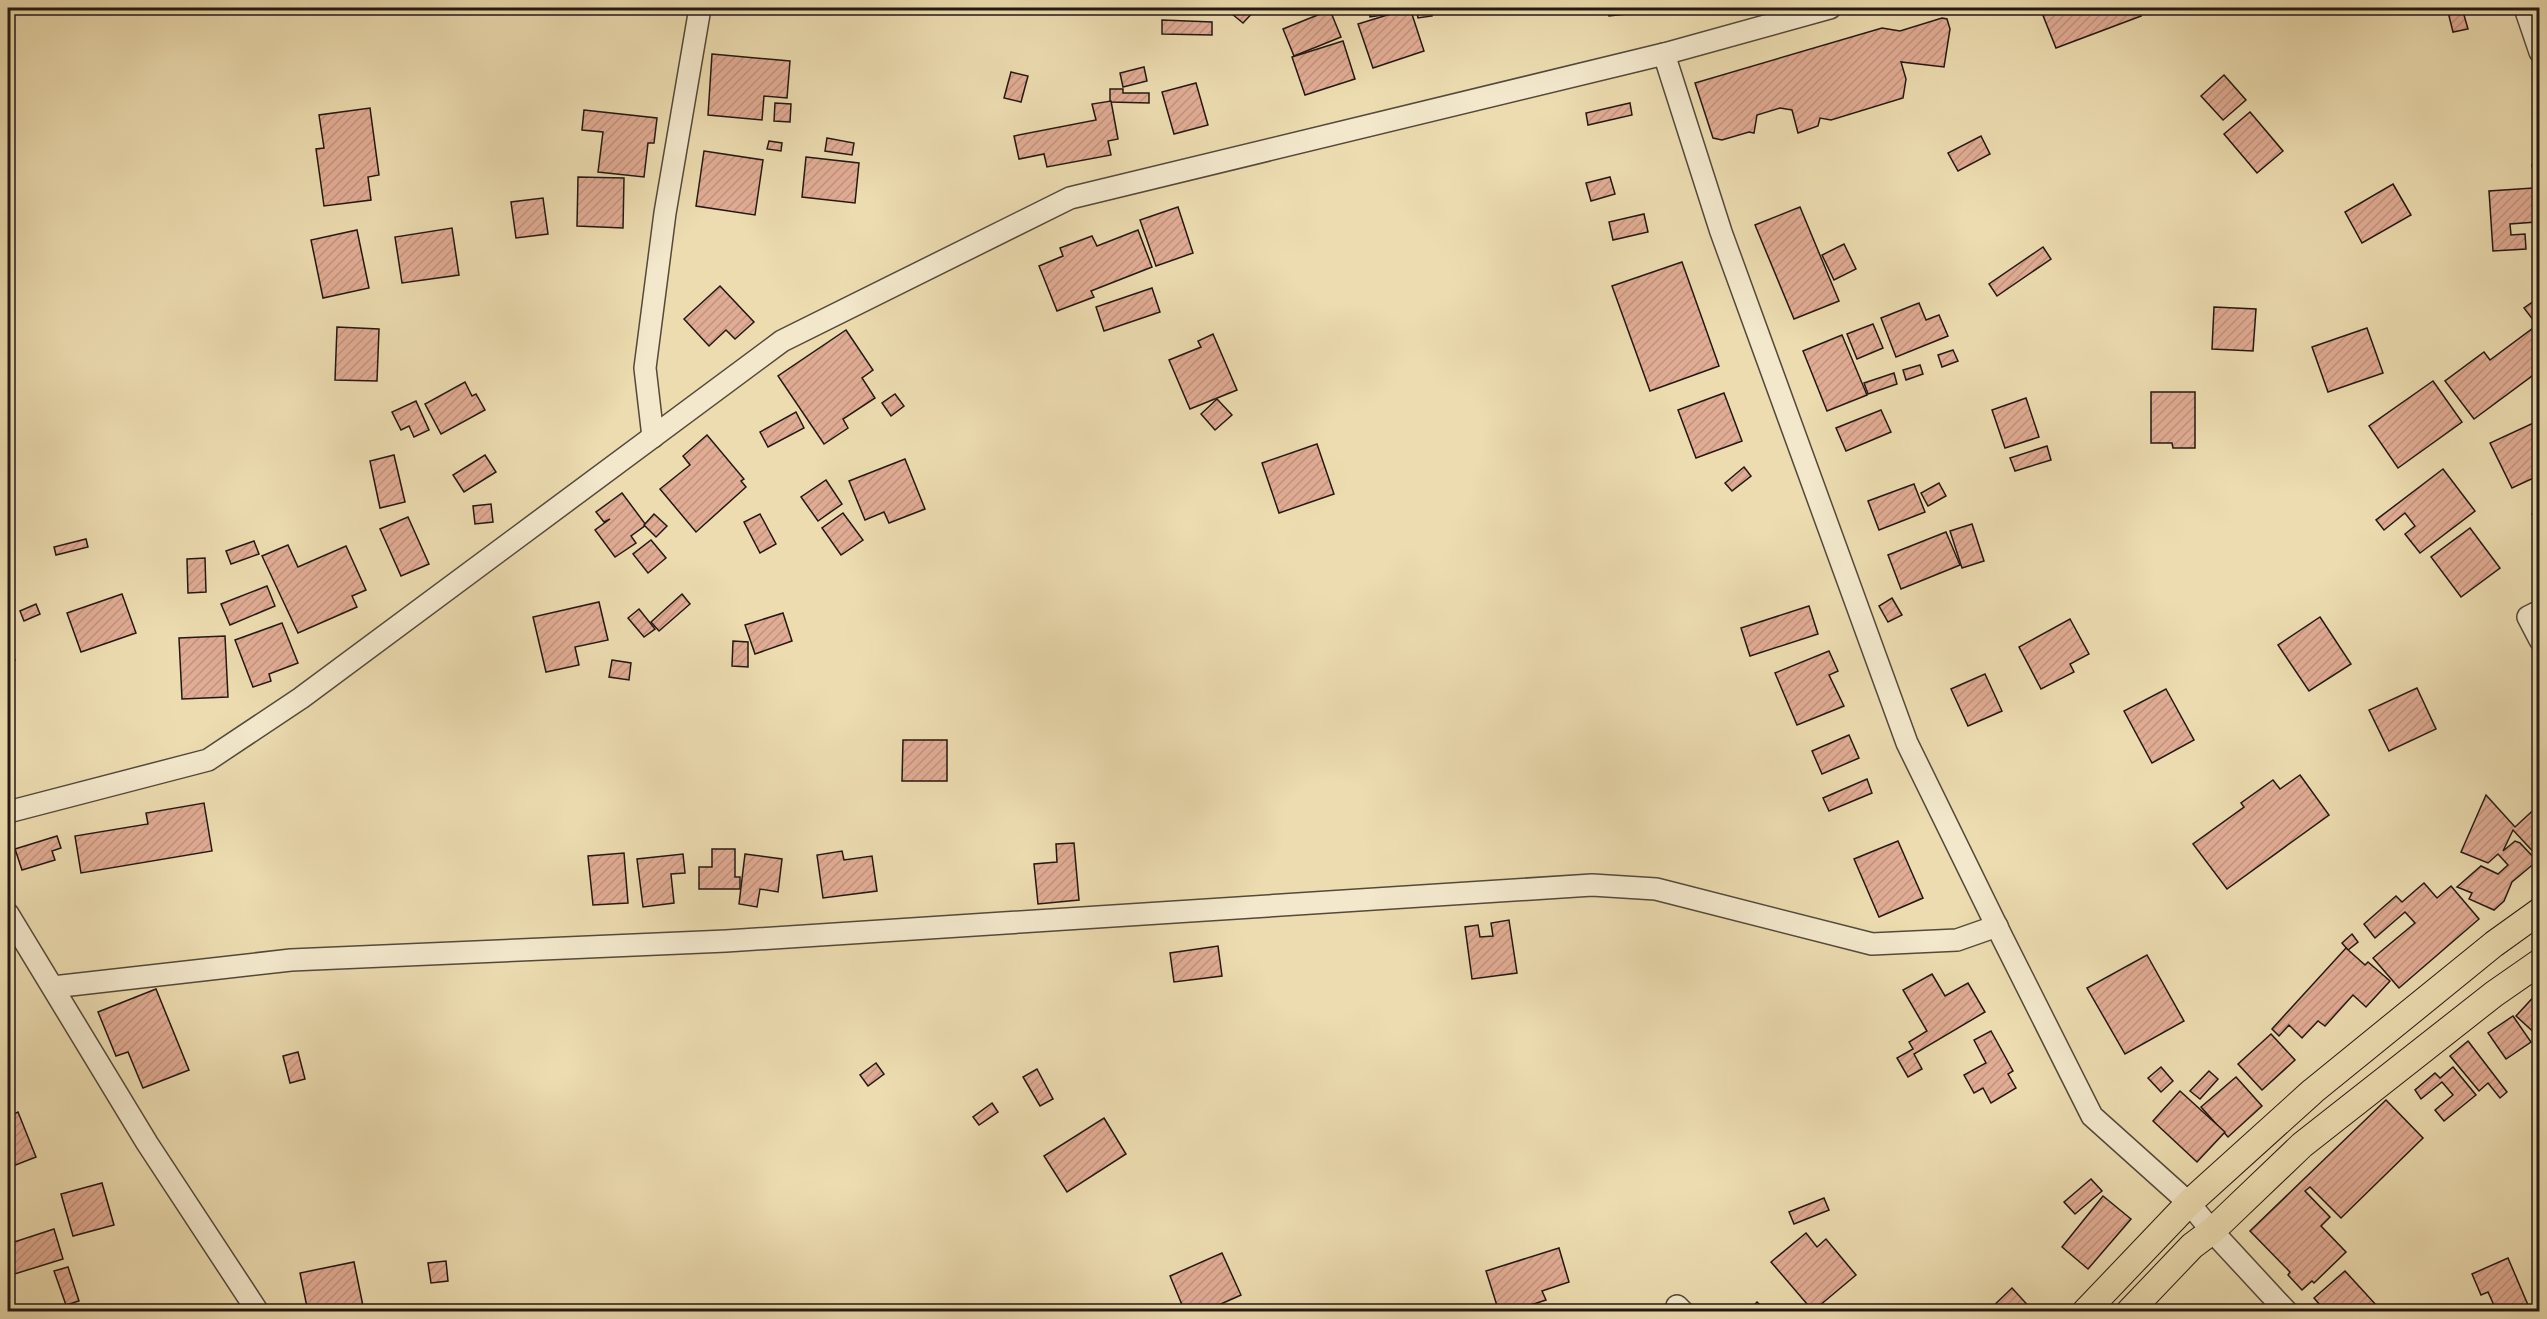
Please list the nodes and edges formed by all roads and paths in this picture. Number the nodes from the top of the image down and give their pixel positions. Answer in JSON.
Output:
{"nodes":[{"id":1,"x":700,"y":8,"type":"edge"},
{"id":2,"x":1830,"y":8,"type":"edge"},
{"id":3,"x":2525,"y":8,"type":"edge"},
{"id":4,"x":2540,"y":52,"type":"edge"},
{"id":5,"x":1664,"y":54,"type":"junction"},
{"id":6,"x":652,"y":437,"type":"junction"},
{"id":7,"x":2540,"y":611,"type":"edge"},
{"id":8,"x":2540,"y":640,"type":"edge"},
{"id":9,"x":8,"y":812,"type":"edge"},
{"id":10,"x":2540,"y":911,"type":"edge"},
{"id":11,"x":8,"y":914,"type":"edge"},
{"id":12,"x":1997,"y":926,"type":"junction"},
{"id":13,"x":2540,"y":962,"type":"edge"},
{"id":14,"x":53,"y":987,"type":"junction"},
{"id":15,"x":2189,"y":1203,"type":"junction"},
{"id":16,"x":2212,"y":1231,"type":"junction"},
{"id":17,"x":258,"y":1311,"type":"edge"},
{"id":18,"x":2085,"y":1311,"type":"edge"},
{"id":19,"x":2129,"y":1311,"type":"edge"},
{"id":20,"x":2288,"y":1311,"type":"edge"}],
"edges":[{"from":1,"to":6,"type":"street"},
{"from":2,"to":5,"type":"street"},
{"from":3,"to":4,"type":"street"},
{"from":5,"to":6,"type":"street"},
{"from":5,"to":12,"type":"street"},
{"from":6,"to":9,"type":"street"},
{"from":7,"to":8,"type":"street"},
{"from":10,"to":15,"type":"main road"},
{"from":11,"to":14,"type":"street"},
{"from":12,"to":14,"type":"street"},
{"from":12,"to":15,"type":"street"},
{"from":13,"to":16,"type":"main road"},
{"from":14,"to":17,"type":"street"},
{"from":15,"to":16,"type":"street"},
{"from":15,"to":18,"type":"main road"},
{"from":16,"to":19,"type":"main road"},
{"from":16,"to":20,"type":"street"}]}
